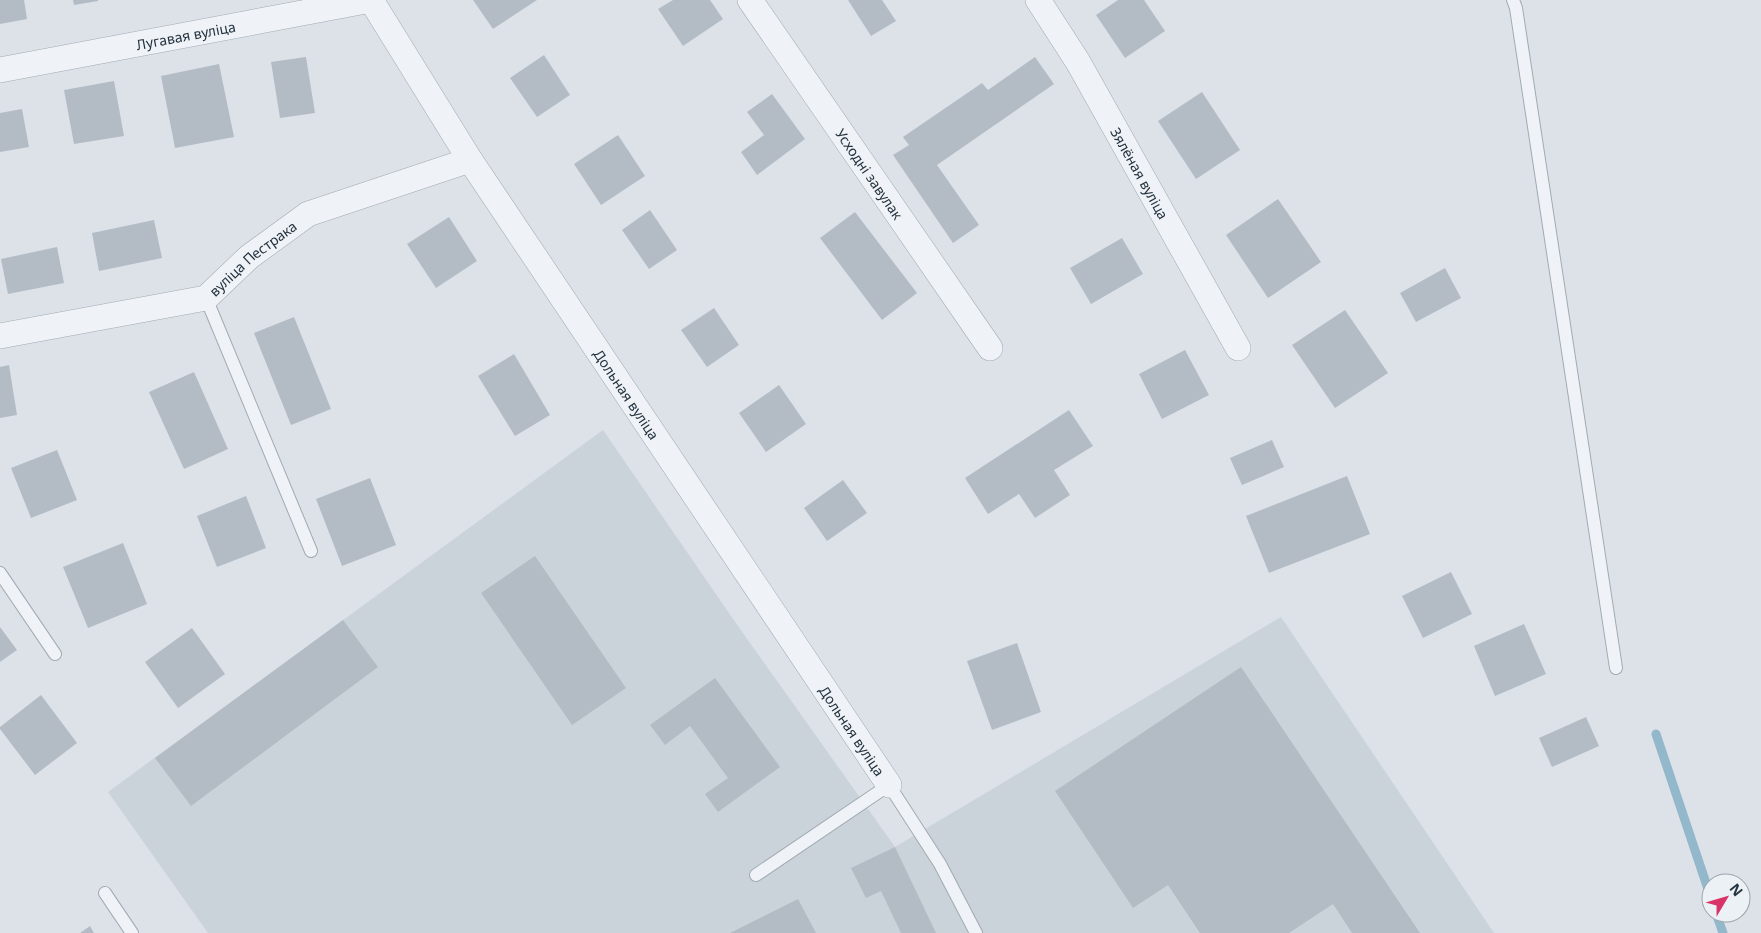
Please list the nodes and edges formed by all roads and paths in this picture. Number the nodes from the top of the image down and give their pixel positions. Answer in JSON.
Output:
{"nodes":[{"id":1,"x":371,"y":0,"type":"edge"},
{"id":2,"x":750,"y":0,"type":"edge"},
{"id":3,"x":1038,"y":0,"type":"edge"},
{"id":4,"x":1513,"y":0,"type":"edge"},
{"id":5,"x":0,"y":70,"type":"edge"},
{"id":6,"x":470,"y":160,"type":"junction"},
{"id":7,"x":206,"y":298,"type":"junction"},
{"id":8,"x":0,"y":336,"type":"edge"},
{"id":9,"x":990,"y":348,"type":"dead end"},
{"id":10,"x":1238,"y":348,"type":"dead end"},
{"id":11,"x":311,"y":551,"type":"dead end"},
{"id":12,"x":0,"y":573,"type":"edge"},
{"id":13,"x":55,"y":654,"type":"dead end"},
{"id":14,"x":1616,"y":668,"type":"dead end"},
{"id":15,"x":889,"y":785,"type":"junction"},
{"id":16,"x":756,"y":875,"type":"dead end"},
{"id":17,"x":105,"y":893,"type":"dead end"},
{"id":18,"x":132,"y":933,"type":"edge"},
{"id":19,"x":976,"y":933,"type":"edge"}],
"edges":[{"from":1,"to":5,"type":"street","name":"Лугавая вуліца"},
{"from":1,"to":6,"type":"street","name":"Дольная вуліца"},
{"from":2,"to":9,"type":"street","name":"Усходні завулак"},
{"from":3,"to":10,"type":"street","name":"Зялёная вуліца"},
{"from":4,"to":14,"type":"lane"},
{"from":6,"to":7,"type":"street","name":"вуліца Пестрака"},
{"from":6,"to":15,"type":"street","name":"Дольная вуліца"},
{"from":7,"to":8,"type":"street","name":"вуліца Пестрака"},
{"from":7,"to":11,"type":"lane"},
{"from":12,"to":13,"type":"lane"},
{"from":15,"to":16,"type":"lane"},
{"from":15,"to":19,"type":"lane"},
{"from":17,"to":18,"type":"lane"}]}
